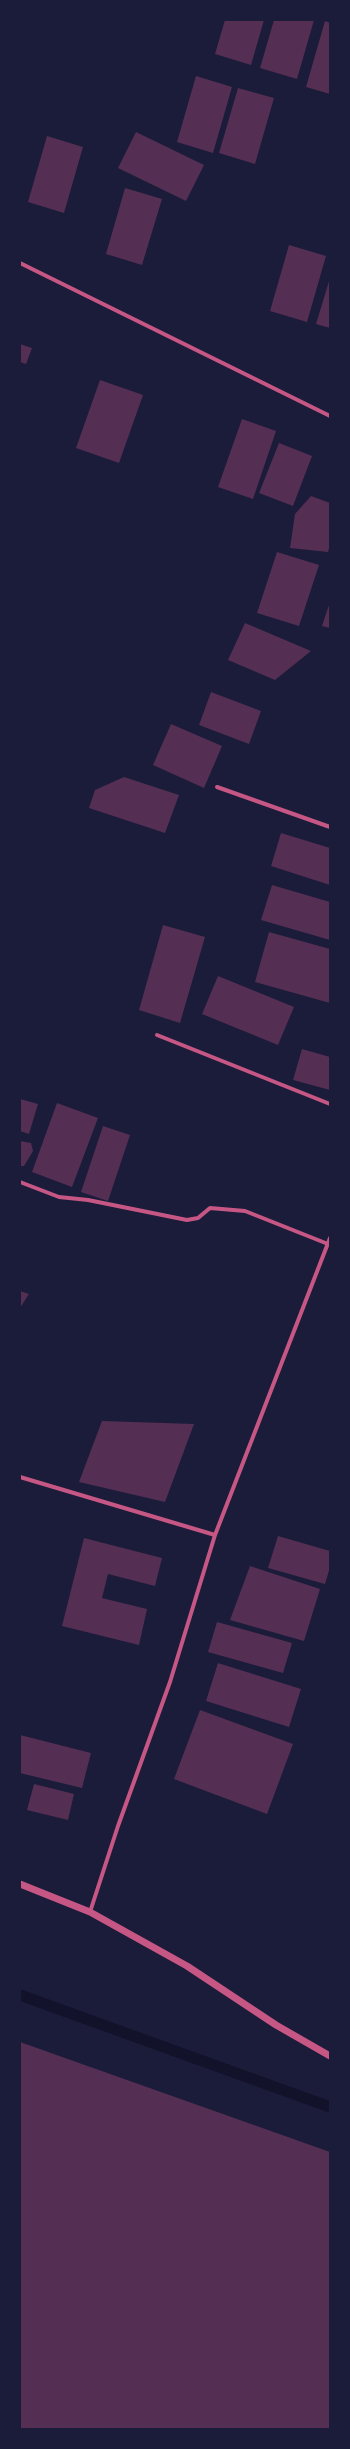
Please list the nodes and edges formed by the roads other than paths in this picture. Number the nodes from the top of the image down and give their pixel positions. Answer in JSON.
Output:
{"nodes":[{"id":1,"x":20,"y":263,"type":"edge"},
{"id":2,"x":330,"y":416,"type":"edge"},
{"id":3,"x":217,"y":787,"type":"dead end"},
{"id":4,"x":330,"y":828,"type":"edge"},
{"id":5,"x":157,"y":1035,"type":"dead end"},
{"id":6,"x":330,"y":1104,"type":"edge"},
{"id":7,"x":20,"y":1182,"type":"edge"},
{"id":8,"x":330,"y":1238,"type":"edge"},
{"id":9,"x":328,"y":1244,"type":"junction"},
{"id":10,"x":20,"y":1477,"type":"edge"},
{"id":11,"x":215,"y":1535,"type":"junction"},
{"id":12,"x":20,"y":1884,"type":"edge"},
{"id":13,"x":90,"y":1912,"type":"junction"},
{"id":14,"x":330,"y":2056,"type":"edge"}],
"edges":[{"from":1,"to":2,"type":"street"},
{"from":3,"to":4,"type":"street"},
{"from":5,"to":6,"type":"street"},
{"from":7,"to":9,"type":"street"},
{"from":8,"to":9,"type":"street"},
{"from":9,"to":11,"type":"street"},
{"from":10,"to":11,"type":"street"},
{"from":11,"to":13,"type":"street"},
{"from":12,"to":13,"type":"street"},
{"from":13,"to":14,"type":"street"}]}
